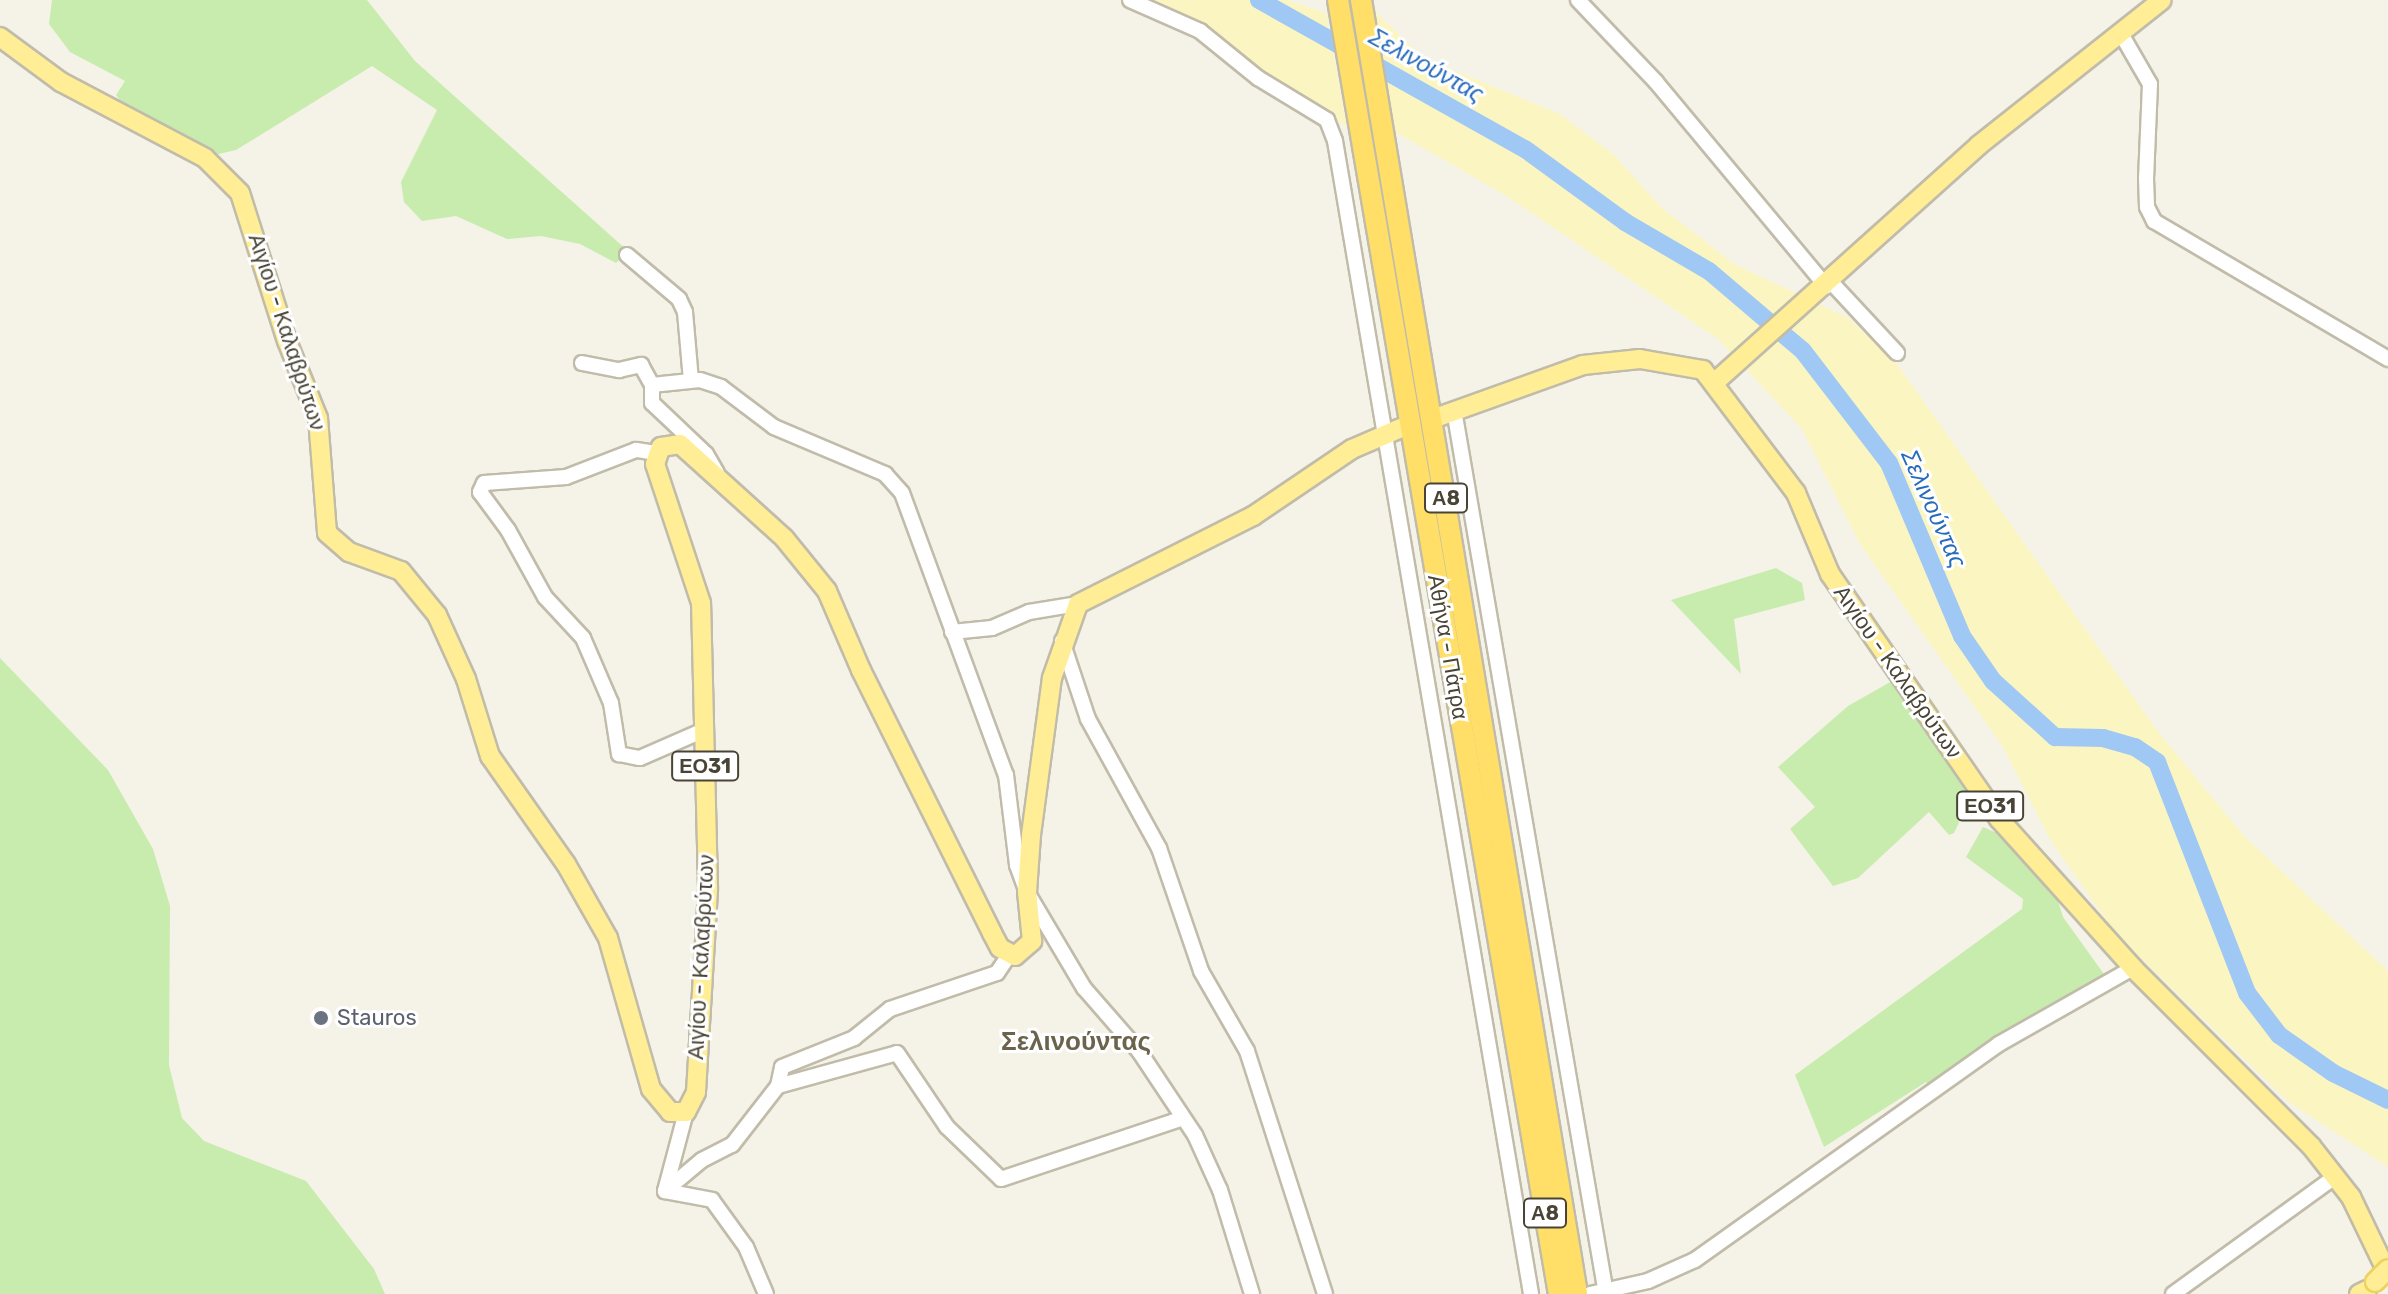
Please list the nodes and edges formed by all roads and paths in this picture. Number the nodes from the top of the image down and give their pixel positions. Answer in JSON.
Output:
{"nodes":[{"id":1,"x":1130,"y":0,"type":"edge"},
{"id":2,"x":1338,"y":0,"type":"edge"},
{"id":3,"x":1361,"y":0,"type":"edge"},
{"id":4,"x":1578,"y":0,"type":"edge"},
{"id":5,"x":2162,"y":0,"type":"edge"},
{"id":6,"x":2120,"y":32,"type":"junction"},
{"id":7,"x":0,"y":37,"type":"edge"},
{"id":8,"x":627,"y":255,"type":"dead end"},
{"id":9,"x":1828,"y":284,"type":"junction"},
{"id":10,"x":1897,"y":353,"type":"dead end"},
{"id":11,"x":2388,"y":359,"type":"edge"},
{"id":12,"x":582,"y":363,"type":"dead end"},
{"id":13,"x":691,"y":380,"type":"junction"},
{"id":14,"x":1714,"y":383,"type":"junction"},
{"id":15,"x":652,"y":385,"type":"junction"},
{"id":16,"x":1446,"y":414,"type":"joint"},
{"id":17,"x":1394,"y":431,"type":"junction"},
{"id":18,"x":656,"y":453,"type":"junction"},
{"id":19,"x":723,"y":484,"type":"junction"},
{"id":20,"x":1078,"y":604,"type":"junction"},
{"id":21,"x":952,"y":632,"type":"junction"},
{"id":22,"x":1062,"y":641,"type":"junction"},
{"id":23,"x":704,"y":730,"type":"junction"},
{"id":24,"x":1526,"y":832,"type":"junction"},
{"id":25,"x":1508,"y":840,"type":"dead end"},
{"id":26,"x":1473,"y":861,"type":"dead end"},
{"id":27,"x":1458,"y":869,"type":"junction"},
{"id":28,"x":1027,"y":892,"type":"junction"},
{"id":29,"x":1009,"y":955,"type":"junction"},
{"id":30,"x":2133,"y":968,"type":"junction"},
{"id":31,"x":778,"y":1086,"type":"junction"},
{"id":32,"x":686,"y":1112,"type":"junction"},
{"id":33,"x":1183,"y":1118,"type":"junction"},
{"id":34,"x":2336,"y":1176,"type":"junction"},
{"id":35,"x":665,"y":1191,"type":"junction"},
{"id":36,"x":1570,"y":1249,"type":"junction"},
{"id":37,"x":2374,"y":1284,"type":"edge"},
{"id":38,"x":1597,"y":1293,"type":"edge"},
{"id":39,"x":766,"y":1294,"type":"edge"},
{"id":40,"x":1252,"y":1294,"type":"edge"},
{"id":41,"x":1325,"y":1294,"type":"edge"},
{"id":42,"x":1531,"y":1294,"type":"edge"},
{"id":43,"x":1559,"y":1294,"type":"edge"},
{"id":44,"x":1577,"y":1294,"type":"edge"},
{"id":45,"x":2173,"y":1294,"type":"edge"}],
"edges":[{"from":1,"to":17,"type":"street"},
{"from":2,"to":43,"type":"highway","name":"Αθήνα - Πάτρα","number":"Α8"},
{"from":3,"to":36,"type":"highway","name":"Αθήνα - Πάτρα","number":"Α8"},
{"from":4,"to":9,"type":"street"},
{"from":5,"to":6,"type":"main road"},
{"from":6,"to":9,"type":"main road"},
{"from":6,"to":11,"type":"street"},
{"from":7,"to":32,"type":"main road","name":"Αιγίου - Καλαβρύτων"},
{"from":8,"to":13,"type":"street"},
{"from":9,"to":10,"type":"street"},
{"from":9,"to":14,"type":"main road"},
{"from":12,"to":15,"type":"street"},
{"from":13,"to":15,"type":"street"},
{"from":13,"to":21,"type":"street"},
{"from":14,"to":16,"type":"main road","name":"Αιγίου - Καλαβρύτων","number":"ΕΟ31"},
{"from":14,"to":30,"type":"main road","name":"Αιγίου - Καλαβρύτων","number":"ΕΟ31"},
{"from":15,"to":19,"type":"street"},
{"from":16,"to":24,"type":"street"},
{"from":17,"to":20,"type":"main road"},
{"from":17,"to":27,"type":"street"},
{"from":18,"to":19,"type":"main road"},
{"from":18,"to":23,"type":"main road","name":"Αιγίου - Καλαβρύτων","number":"ΕΟ31"},
{"from":18,"to":23,"type":"street"},
{"from":19,"to":29,"type":"main road"},
{"from":20,"to":21,"type":"street"},
{"from":20,"to":22,"type":"main road"},
{"from":21,"to":28,"type":"street"},
{"from":22,"to":28,"type":"main road"},
{"from":22,"to":41,"type":"street"},
{"from":23,"to":32,"type":"main road","name":"Αιγίου - Καλαβρύτων","number":"ΕΟ31"},
{"from":24,"to":25,"type":"street"},
{"from":24,"to":38,"type":"street"},
{"from":26,"to":27,"type":"street"},
{"from":27,"to":42,"type":"street"},
{"from":28,"to":29,"type":"main road"},
{"from":28,"to":33,"type":"street"},
{"from":29,"to":31,"type":"street"},
{"from":30,"to":34,"type":"main road","name":"Αιγίου - Καλαβρύτων","number":"ΕΟ31"},
{"from":30,"to":38,"type":"street"},
{"from":31,"to":33,"type":"street"},
{"from":31,"to":35,"type":"street"},
{"from":32,"to":35,"type":"street"},
{"from":33,"to":40,"type":"street"},
{"from":34,"to":37,"type":"main road","name":"Αιγίου - Καλαβρύτων","number":"ΕΟ31"},
{"from":34,"to":45,"type":"street"},
{"from":35,"to":39,"type":"street"},
{"from":36,"to":38,"type":"highway"},
{"from":36,"to":44,"type":"highway","name":"Αθήνα - Πάτρα","number":"Α8"}]}
